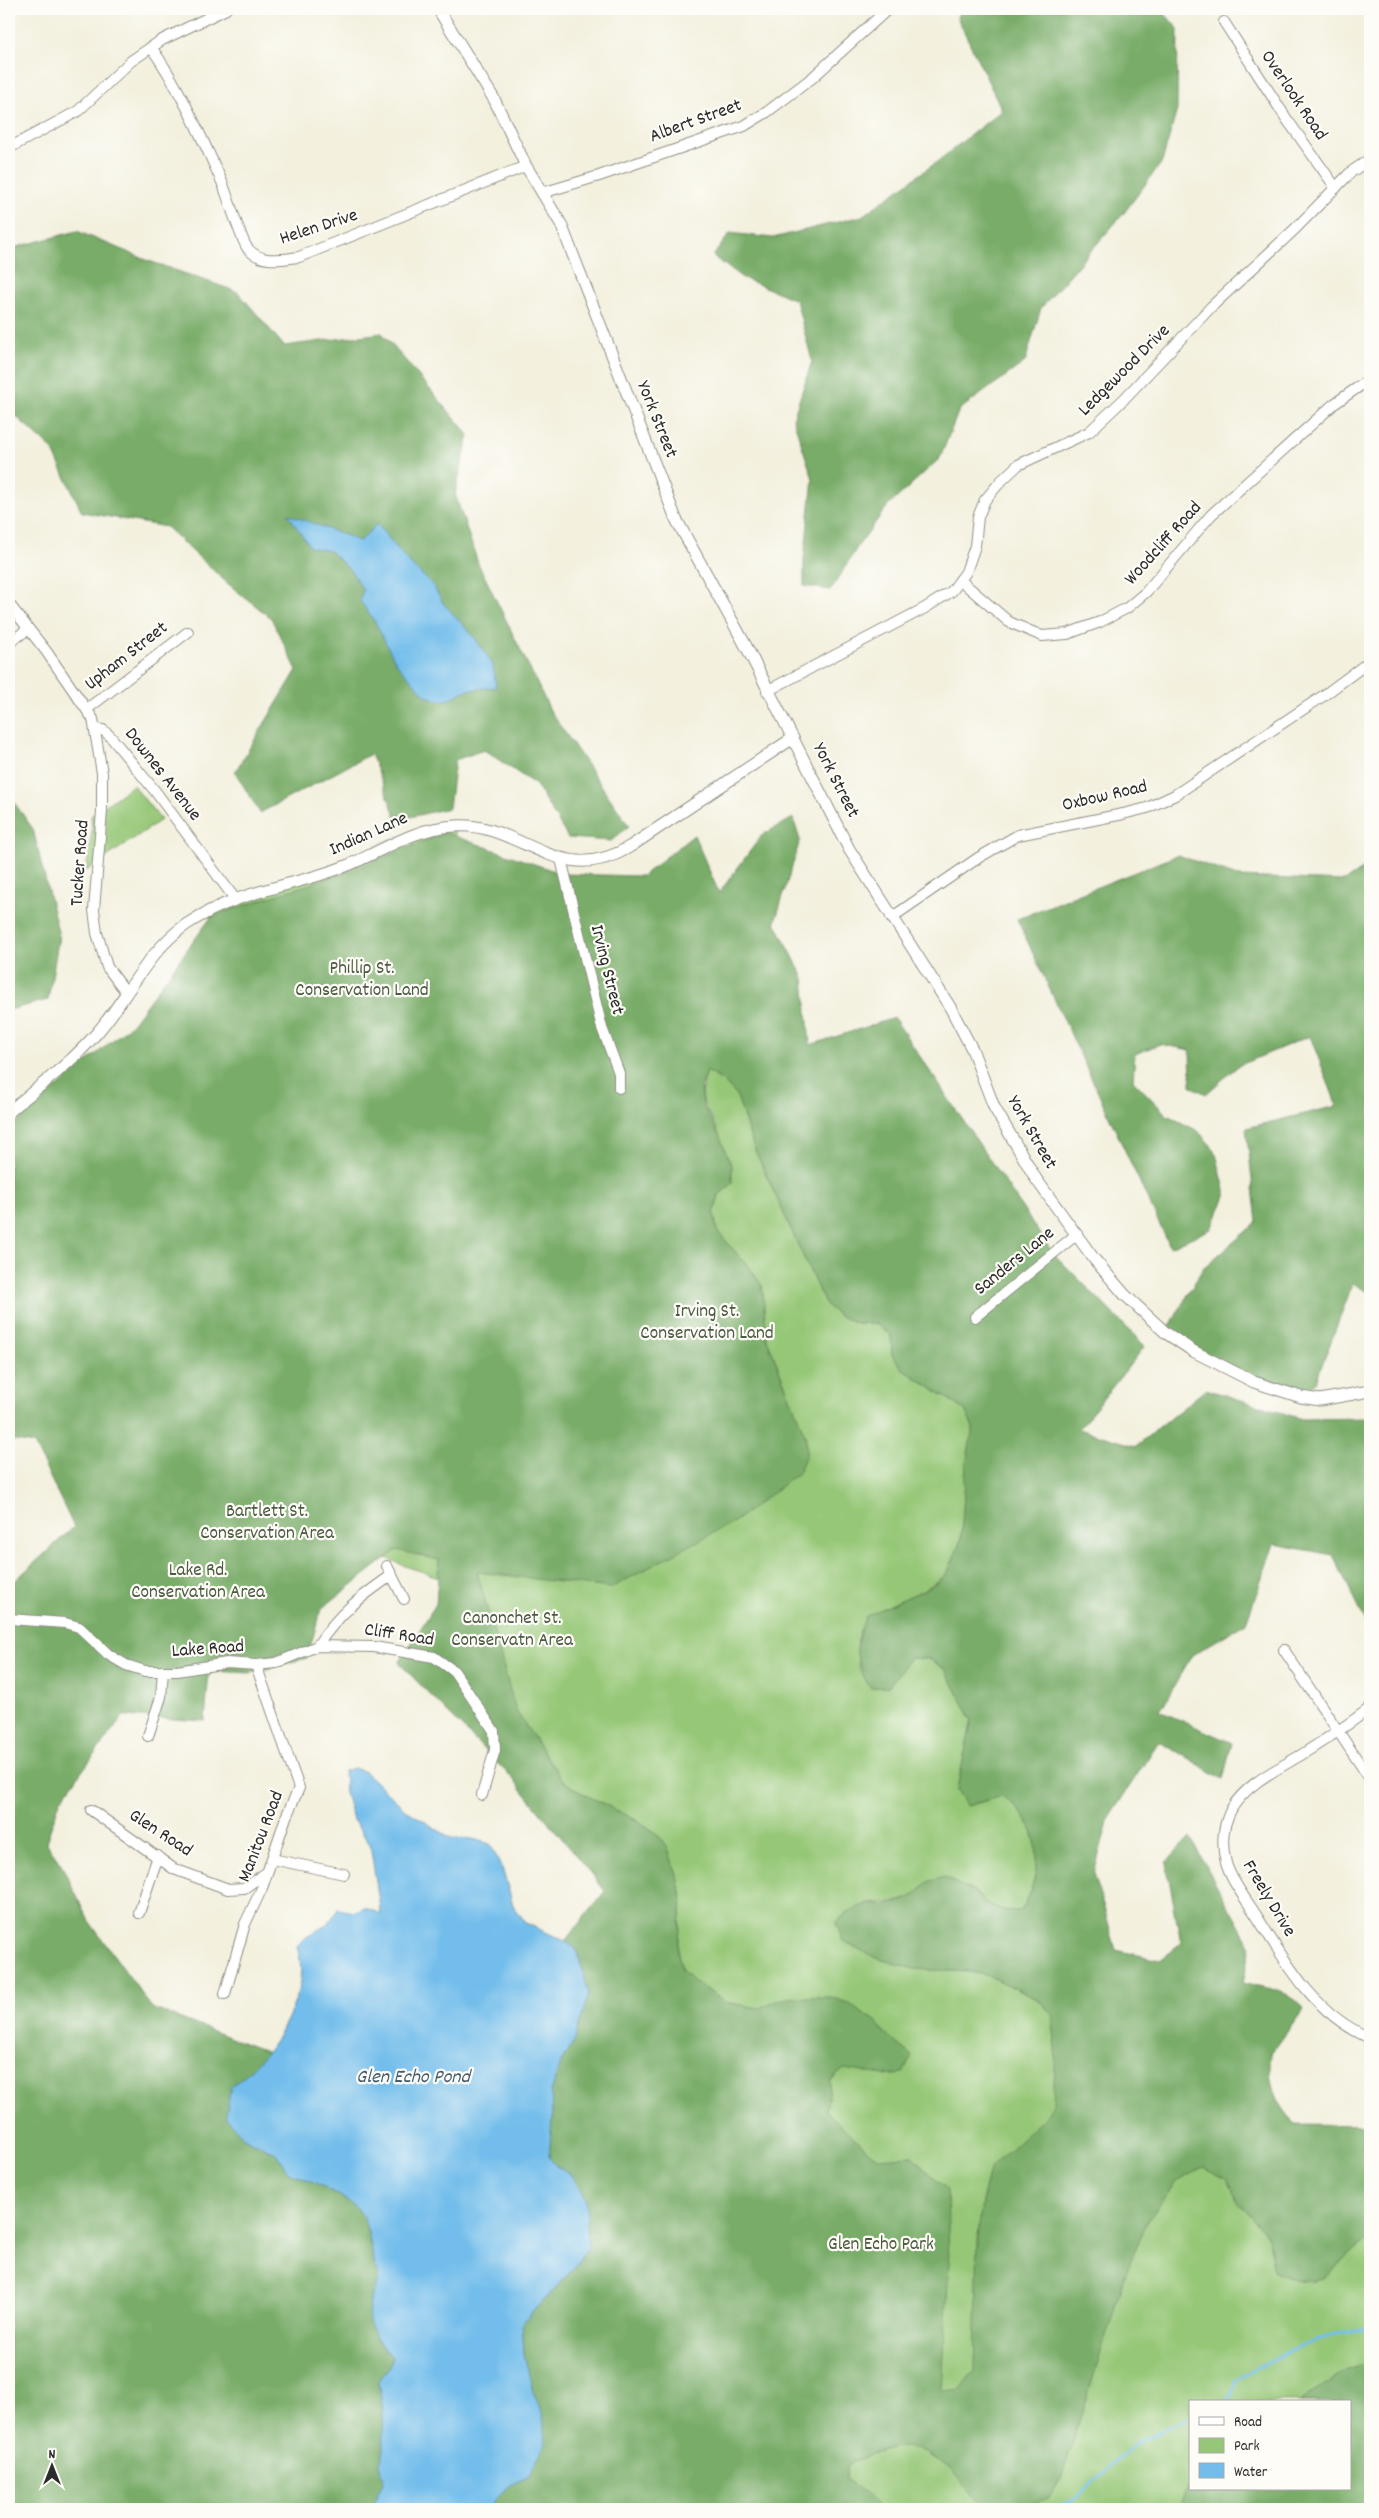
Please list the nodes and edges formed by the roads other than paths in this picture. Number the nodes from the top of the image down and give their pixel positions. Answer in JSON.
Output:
{"nodes":[{"id":1,"x":226,"y":9,"type":"edge"},
{"id":2,"x":438,"y":9,"type":"edge"},
{"id":3,"x":888,"y":9,"type":"edge"},
{"id":4,"x":1224,"y":22,"type":"dead end"},
{"id":5,"x":151,"y":47,"type":"junction"},
{"id":6,"x":9,"y":148,"type":"edge"},
{"id":7,"x":1370,"y":159,"type":"edge"},
{"id":8,"x":526,"y":166,"type":"junction"},
{"id":9,"x":1336,"y":188,"type":"junction"},
{"id":10,"x":542,"y":193,"type":"junction"},
{"id":11,"x":1370,"y":379,"type":"edge"},
{"id":12,"x":960,"y":580,"type":"junction"},
{"id":13,"x":9,"y":604,"type":"edge"},
{"id":14,"x":28,"y":629,"type":"junction"},
{"id":15,"x":188,"y":632,"type":"dead end"},
{"id":16,"x":9,"y":643,"type":"edge"},
{"id":17,"x":1370,"y":661,"type":"edge"},
{"id":18,"x":767,"y":691,"type":"junction"},
{"id":19,"x":87,"y":709,"type":"junction"},
{"id":20,"x":95,"y":728,"type":"junction"},
{"id":21,"x":793,"y":738,"type":"junction"},
{"id":22,"x":561,"y":859,"type":"junction"},
{"id":23,"x":235,"y":899,"type":"junction"},
{"id":24,"x":891,"y":918,"type":"junction"},
{"id":25,"x":126,"y":992,"type":"junction"},
{"id":26,"x":619,"y":1088,"type":"dead end"},
{"id":27,"x":9,"y":1112,"type":"edge"},
{"id":28,"x":1077,"y":1234,"type":"junction"},
{"id":29,"x":975,"y":1317,"type":"dead end"},
{"id":30,"x":1370,"y":1391,"type":"edge"},
{"id":31,"x":386,"y":1566,"type":"dead end"},
{"id":32,"x":392,"y":1575,"type":"junction"},
{"id":33,"x":404,"y":1599,"type":"dead end"},
{"id":34,"x":9,"y":1619,"type":"edge"},
{"id":35,"x":317,"y":1646,"type":"junction"},
{"id":36,"x":1284,"y":1650,"type":"dead end"},
{"id":37,"x":256,"y":1664,"type":"junction"},
{"id":38,"x":163,"y":1671,"type":"junction"},
{"id":39,"x":1370,"y":1708,"type":"edge"},
{"id":40,"x":1338,"y":1732,"type":"junction"},
{"id":41,"x":148,"y":1736,"type":"dead end"},
{"id":42,"x":1370,"y":1779,"type":"edge"},
{"id":43,"x":482,"y":1795,"type":"dead end"},
{"id":44,"x":91,"y":1810,"type":"dead end"},
{"id":45,"x":158,"y":1856,"type":"junction"},
{"id":46,"x":272,"y":1860,"type":"junction"},
{"id":47,"x":266,"y":1873,"type":"junction"},
{"id":48,"x":344,"y":1874,"type":"dead end"},
{"id":49,"x":138,"y":1913,"type":"dead end"},
{"id":50,"x":225,"y":1994,"type":"dead end"},
{"id":51,"x":1370,"y":2038,"type":"edge"}],
"edges":[{"from":1,"to":5,"type":"street"},
{"from":2,"to":8,"type":"street","name":"York Street"},
{"from":3,"to":10,"type":"street","name":"Albert Street"},
{"from":4,"to":9,"type":"street","name":"Overlook Road"},
{"from":5,"to":6,"type":"street"},
{"from":5,"to":8,"type":"street","name":"Helen Drive"},
{"from":7,"to":9,"type":"street","name":"Ledgewood Drive"},
{"from":8,"to":10,"type":"street","name":"York Street"},
{"from":9,"to":12,"type":"street","name":"Ledgewood Drive"},
{"from":10,"to":18,"type":"street","name":"York Street"},
{"from":11,"to":12,"type":"street","name":"Woodcliff Road"},
{"from":12,"to":18,"type":"street","name":"Ledgewood Drive"},
{"from":13,"to":14,"type":"street","name":"Downes Avenue"},
{"from":14,"to":16,"type":"street"},
{"from":14,"to":19,"type":"street","name":"Downes Avenue"},
{"from":15,"to":19,"type":"street","name":"Upham Street"},
{"from":17,"to":24,"type":"street","name":"Oxbow Road"},
{"from":18,"to":21,"type":"street","name":"York Street"},
{"from":19,"to":20,"type":"street","name":"Downes Avenue"},
{"from":20,"to":23,"type":"street","name":"Downes Avenue"},
{"from":20,"to":25,"type":"street","name":"Tucker Road"},
{"from":21,"to":22,"type":"street","name":"Indian Lane"},
{"from":21,"to":24,"type":"street","name":"York Street"},
{"from":22,"to":23,"type":"street","name":"Indian Lane"},
{"from":22,"to":26,"type":"street","name":"Irving Street"},
{"from":23,"to":25,"type":"street","name":"Indian Lane"},
{"from":24,"to":28,"type":"street","name":"York Street"},
{"from":25,"to":27,"type":"street","name":"Indian Lane"},
{"from":28,"to":29,"type":"street","name":"Sanders Lane"},
{"from":28,"to":30,"type":"street","name":"York Street"},
{"from":31,"to":32,"type":"street"},
{"from":32,"to":33,"type":"street"},
{"from":32,"to":35,"type":"street"},
{"from":34,"to":38,"type":"street","name":"Lake Road"},
{"from":35,"to":37,"type":"street","name":"Lake Road"},
{"from":35,"to":43,"type":"street","name":"Cliff Road"},
{"from":36,"to":40,"type":"street"},
{"from":37,"to":38,"type":"street","name":"Lake Road"},
{"from":37,"to":46,"type":"street","name":"Manitou Road"},
{"from":38,"to":41,"type":"street"},
{"from":39,"to":40,"type":"street","name":"Freely Drive"},
{"from":40,"to":42,"type":"street"},
{"from":40,"to":51,"type":"street","name":"Freely Drive"},
{"from":44,"to":45,"type":"street","name":"Glen Road"},
{"from":45,"to":47,"type":"street","name":"Glen Road"},
{"from":45,"to":49,"type":"street"},
{"from":46,"to":47,"type":"street","name":"Manitou Road"},
{"from":46,"to":48,"type":"street"},
{"from":47,"to":50,"type":"street","name":"Manitou Road"}]}
